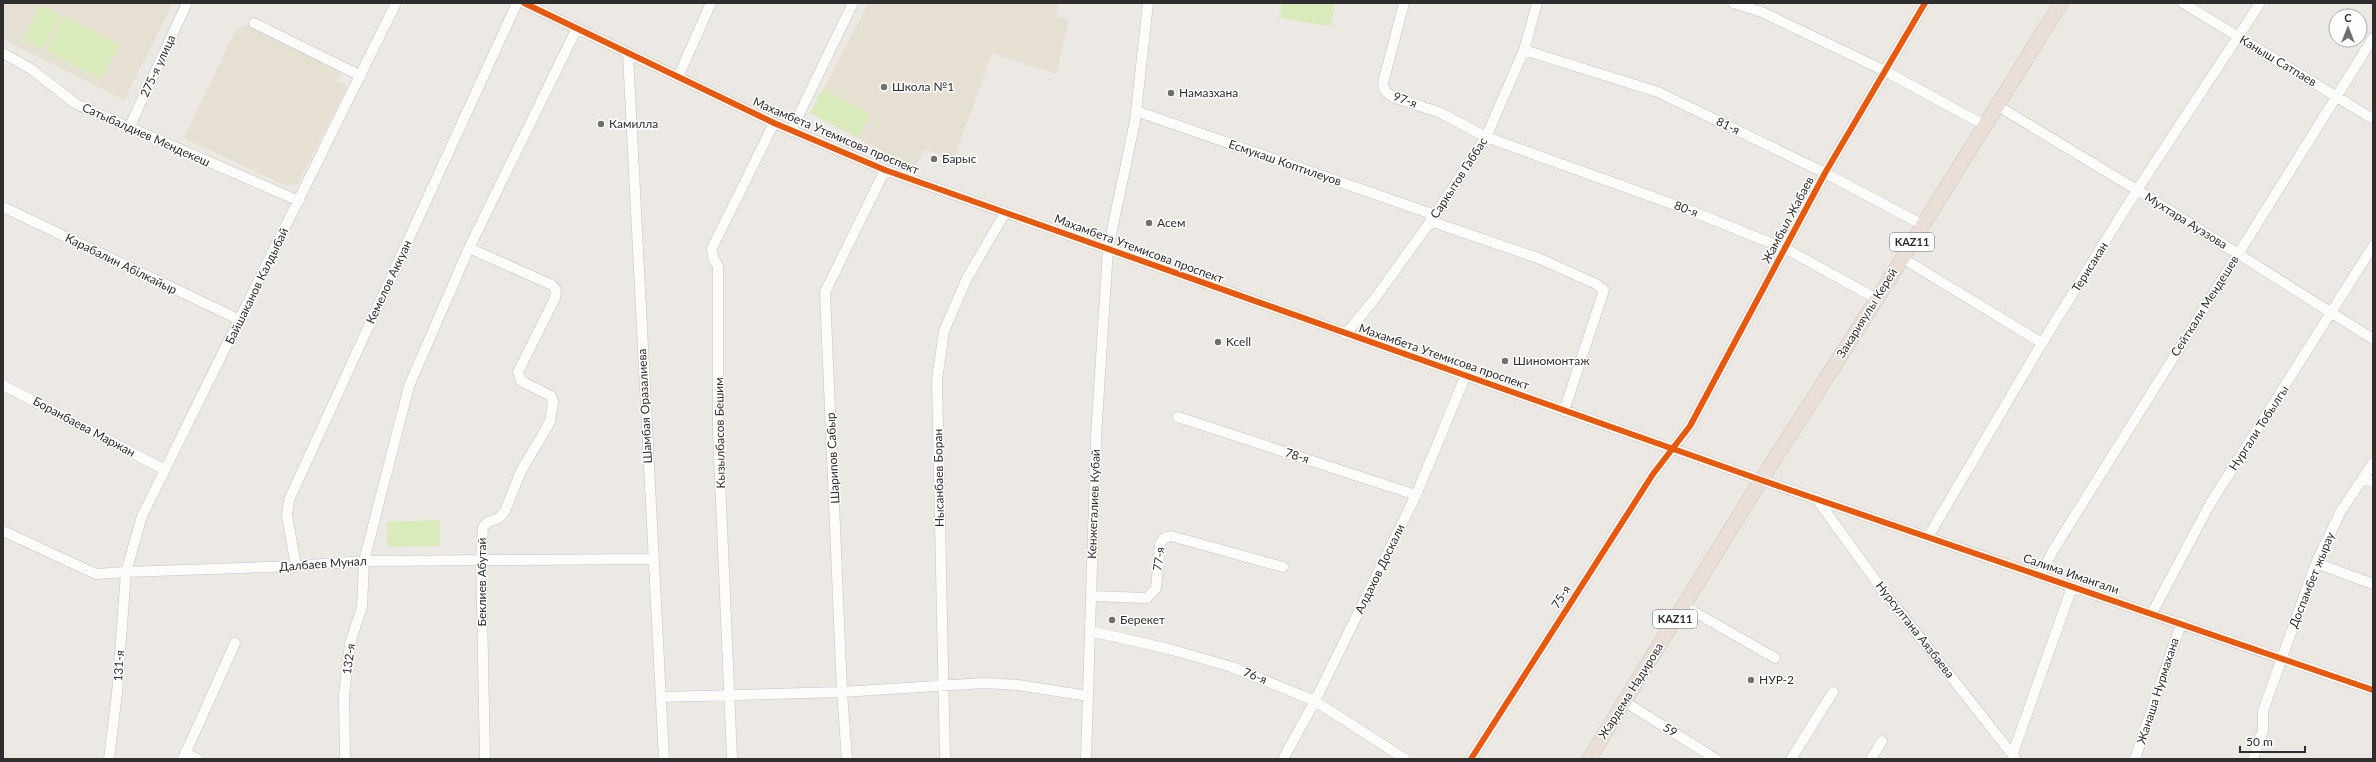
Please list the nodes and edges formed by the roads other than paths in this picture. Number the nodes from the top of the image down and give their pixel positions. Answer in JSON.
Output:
{"nodes":[{"id":1,"x":187,"y":3,"type":"edge"},
{"id":2,"x":396,"y":3,"type":"edge"},
{"id":3,"x":517,"y":3,"type":"edge"},
{"id":4,"x":524,"y":3,"type":"edge"},
{"id":5,"x":711,"y":3,"type":"edge"},
{"id":6,"x":853,"y":3,"type":"edge"},
{"id":7,"x":1148,"y":3,"type":"edge"},
{"id":8,"x":1402,"y":3,"type":"edge"},
{"id":9,"x":1536,"y":3,"type":"edge"},
{"id":10,"x":1733,"y":3,"type":"edge"},
{"id":11,"x":1925,"y":3,"type":"edge"},
{"id":12,"x":2183,"y":3,"type":"edge"},
{"id":13,"x":2260,"y":3,"type":"edge"},
{"id":14,"x":2057,"y":4,"type":"edge"},
{"id":15,"x":1764,"y":8,"type":"edge"},
{"id":16,"x":254,"y":23,"type":"dead end"},
{"id":17,"x":577,"y":28,"type":"junction"},
{"id":18,"x":2238,"y":37,"type":"junction"},
{"id":19,"x":2373,"y":38,"type":"edge"},
{"id":20,"x":1524,"y":50,"type":"junction"},
{"id":21,"x":3,"y":53,"type":"edge"},
{"id":22,"x":628,"y":54,"type":"junction"},
{"id":23,"x":1885,"y":71,"type":"junction"},
{"id":24,"x":361,"y":76,"type":"junction"},
{"id":25,"x":678,"y":76,"type":"junction"},
{"id":26,"x":2336,"y":96,"type":"junction"},
{"id":27,"x":1998,"y":106,"type":"junction"},
{"id":28,"x":1136,"y":111,"type":"junction"},
{"id":29,"x":2373,"y":119,"type":"edge"},
{"id":30,"x":774,"y":123,"type":"junction"},
{"id":31,"x":1986,"y":126,"type":"junction"},
{"id":32,"x":129,"y":128,"type":"junction"},
{"id":33,"x":791,"y":131,"type":"junction"},
{"id":34,"x":1486,"y":137,"type":"junction"},
{"id":35,"x":885,"y":170,"type":"junction"},
{"id":36,"x":1825,"y":173,"type":"junction"},
{"id":37,"x":2137,"y":190,"type":"junction"},
{"id":38,"x":299,"y":201,"type":"junction"},
{"id":39,"x":3,"y":207,"type":"edge"},
{"id":40,"x":1005,"y":213,"type":"junction"},
{"id":41,"x":1433,"y":218,"type":"junction"},
{"id":42,"x":1922,"y":225,"type":"junction"},
{"id":43,"x":2373,"y":246,"type":"edge"},
{"id":44,"x":469,"y":248,"type":"junction"},
{"id":45,"x":1108,"y":249,"type":"junction"},
{"id":46,"x":1786,"y":249,"type":"junction"},
{"id":47,"x":2237,"y":254,"type":"junction"},
{"id":48,"x":1902,"y":258,"type":"junction"},
{"id":49,"x":1877,"y":299,"type":"junction"},
{"id":50,"x":2332,"y":313,"type":"junction"},
{"id":51,"x":240,"y":320,"type":"junction"},
{"id":52,"x":1346,"y":334,"type":"junction"},
{"id":53,"x":2373,"y":339,"type":"edge"},
{"id":54,"x":2042,"y":343,"type":"junction"},
{"id":55,"x":1466,"y":375,"type":"junction"},
{"id":56,"x":3,"y":385,"type":"edge"},
{"id":57,"x":1564,"y":411,"type":"junction"},
{"id":58,"x":1178,"y":417,"type":"dead end"},
{"id":59,"x":1673,"y":448,"type":"junction"},
{"id":60,"x":2373,"y":463,"type":"edge"},
{"id":61,"x":165,"y":470,"type":"junction"},
{"id":62,"x":2363,"y":478,"type":"junction"},
{"id":63,"x":1761,"y":480,"type":"junction"},
{"id":64,"x":2373,"y":482,"type":"edge"},
{"id":65,"x":1416,"y":495,"type":"junction"},
{"id":66,"x":1816,"y":498,"type":"junction"},
{"id":67,"x":3,"y":531,"type":"edge"},
{"id":68,"x":1928,"y":537,"type":"junction"},
{"id":69,"x":654,"y":558,"type":"junction"},
{"id":70,"x":481,"y":559,"type":"junction"},
{"id":71,"x":364,"y":561,"type":"junction"},
{"id":72,"x":2316,"y":563,"type":"junction"},
{"id":73,"x":296,"y":566,"type":"junction"},
{"id":74,"x":1283,"y":567,"type":"dead end"},
{"id":75,"x":126,"y":572,"type":"junction"},
{"id":76,"x":2040,"y":575,"type":"junction"},
{"id":77,"x":2373,"y":584,"type":"edge"},
{"id":78,"x":2072,"y":586,"type":"junction"},
{"id":79,"x":1091,"y":596,"type":"junction"},
{"id":80,"x":1684,"y":606,"type":"junction"},
{"id":81,"x":2152,"y":613,"type":"junction"},
{"id":82,"x":2181,"y":623,"type":"junction"},
{"id":83,"x":1090,"y":631,"type":"junction"},
{"id":84,"x":235,"y":643,"type":"dead end"},
{"id":85,"x":1775,"y":658,"type":"dead end"},
{"id":86,"x":2282,"y":658,"type":"junction"},
{"id":87,"x":943,"y":684,"type":"junction"},
{"id":88,"x":2373,"y":690,"type":"edge"},
{"id":89,"x":842,"y":692,"type":"junction"},
{"id":90,"x":1833,"y":692,"type":"dead end"},
{"id":91,"x":730,"y":694,"type":"junction"},
{"id":92,"x":1088,"y":696,"type":"junction"},
{"id":93,"x":661,"y":697,"type":"junction"},
{"id":94,"x":1315,"y":701,"type":"junction"},
{"id":95,"x":1625,"y":702,"type":"junction"},
{"id":96,"x":1882,"y":741,"type":"dead end"},
{"id":97,"x":184,"y":756,"type":"edge"},
{"id":98,"x":2014,"y":756,"type":"edge"},
{"id":99,"x":109,"y":759,"type":"edge"},
{"id":100,"x":198,"y":759,"type":"edge"},
{"id":101,"x":345,"y":759,"type":"edge"},
{"id":102,"x":485,"y":759,"type":"edge"},
{"id":103,"x":664,"y":759,"type":"edge"},
{"id":104,"x":732,"y":759,"type":"edge"},
{"id":105,"x":847,"y":759,"type":"edge"},
{"id":106,"x":945,"y":759,"type":"edge"},
{"id":107,"x":1086,"y":759,"type":"edge"},
{"id":108,"x":1283,"y":759,"type":"edge"},
{"id":109,"x":1405,"y":759,"type":"edge"},
{"id":110,"x":1471,"y":759,"type":"edge"},
{"id":111,"x":1589,"y":759,"type":"edge"},
{"id":112,"x":1716,"y":759,"type":"edge"},
{"id":113,"x":1791,"y":759,"type":"edge"},
{"id":114,"x":1871,"y":759,"type":"edge"},
{"id":115,"x":2135,"y":759,"type":"edge"},
{"id":116,"x":2253,"y":759,"type":"edge"}],
"edges":[{"from":1,"to":32,"type":"street","name":"275-я улица"},
{"from":2,"to":24,"type":"street","name":"Байшаканов Калдыбай"},
{"from":3,"to":73,"type":"street","name":"Кемелов Аккуан"},
{"from":4,"to":17,"type":"street","name":"Махамбета Утемисова проспект"},
{"from":5,"to":25,"type":"street"},
{"from":6,"to":33,"type":"street"},
{"from":7,"to":28,"type":"street","name":"Кенжегалиев Кубай"},
{"from":8,"to":34,"type":"street","name":"97-я"},
{"from":9,"to":20,"type":"street","name":"Саркытов Габбас"},
{"from":10,"to":15,"type":"street"},
{"from":11,"to":23,"type":"street","name":"Жамбыл Жабаев"},
{"from":12,"to":18,"type":"street","name":"Каныш Сатпаев"},
{"from":13,"to":18,"type":"street","name":"Терисакан"},
{"from":14,"to":27,"type":"highway","name":"Закарияулы Керей","number":"KAZ11"},
{"from":15,"to":23,"type":"street"},
{"from":16,"to":24,"type":"street"},
{"from":17,"to":22,"type":"street","name":"Махамбета Утемисова проспект"},
{"from":17,"to":44,"type":"street"},
{"from":18,"to":26,"type":"street","name":"Каныш Сатпаев"},
{"from":18,"to":37,"type":"street","name":"Терисакан"},
{"from":19,"to":26,"type":"street","name":"Сейткали Мендешев"},
{"from":20,"to":34,"type":"street","name":"Саркытов Габбас"},
{"from":20,"to":36,"type":"street","name":"81-я"},
{"from":21,"to":32,"type":"street","name":"Сатыбалдиев Мендекеш"},
{"from":22,"to":25,"type":"street","name":"Махамбета Утемисова проспект"},
{"from":22,"to":69,"type":"street","name":"Шамбая Оразалиева"},
{"from":23,"to":31,"type":"street"},
{"from":23,"to":36,"type":"street","name":"Жамбыл Жабаев"},
{"from":24,"to":38,"type":"street","name":"Байшаканов Калдыбай"},
{"from":25,"to":30,"type":"street","name":"Махамбета Утемисова проспект"},
{"from":26,"to":29,"type":"street","name":"Каныш Сатпаев"},
{"from":26,"to":47,"type":"street","name":"Сейткали Мендешев"},
{"from":27,"to":31,"type":"highway","name":"Закарияулы Керей","number":"KAZ11"},
{"from":27,"to":37,"type":"street","name":"Мухтара Ауэзова"},
{"from":28,"to":41,"type":"street","name":"Есмукаш Коптилеуов"},
{"from":28,"to":45,"type":"street","name":"Кенжегалиев Кубай"},
{"from":30,"to":33,"type":"street","name":"Махамбета Утемисова проспект"},
{"from":30,"to":91,"type":"street","name":"Кызылбасов Бешим"},
{"from":31,"to":42,"type":"highway","name":"Закарияулы Керей","number":"KAZ11"},
{"from":32,"to":38,"type":"street","name":"Сатыбалдиев Мендекеш"},
{"from":33,"to":35,"type":"street","name":"Махамбета Утемисова проспект"},
{"from":34,"to":41,"type":"street","name":"Саркытов Габбас"},
{"from":34,"to":46,"type":"street","name":"80-я"},
{"from":35,"to":40,"type":"street","name":"Махамбета Утемисова проспект"},
{"from":35,"to":89,"type":"street","name":"Шарипов Сабыр"},
{"from":36,"to":42,"type":"street","name":"81-я"},
{"from":36,"to":46,"type":"street","name":"Жамбыл Жабаев"},
{"from":37,"to":47,"type":"street","name":"Мухтара Ауэзова"},
{"from":37,"to":54,"type":"street","name":"Терисакан"},
{"from":38,"to":51,"type":"street","name":"Байшаканов Калдыбай"},
{"from":39,"to":51,"type":"street","name":"Карабалин Абілкайыр"},
{"from":40,"to":45,"type":"street","name":"Махамбета Утемисова проспект"},
{"from":40,"to":87,"type":"street","name":"Нысанбаев Боран"},
{"from":41,"to":52,"type":"street","name":"Саркытов Габбас"},
{"from":41,"to":57,"type":"street","name":"Есмукаш Коптилеуов"},
{"from":42,"to":48,"type":"highway","name":"Закарияулы Керей","number":"KAZ11"},
{"from":43,"to":50,"type":"street","name":"Нургали Тобылгы"},
{"from":44,"to":70,"type":"street","name":"Беклиев Абутай"},
{"from":44,"to":71,"type":"street"},
{"from":45,"to":52,"type":"street","name":"Махамбета Утемисова проспект"},
{"from":45,"to":79,"type":"street","name":"Кенжегалиев Кубай"},
{"from":46,"to":49,"type":"street","name":"80-я"},
{"from":46,"to":59,"type":"street","name":"Жамбыл Жабаев"},
{"from":47,"to":50,"type":"street","name":"Мухтара Ауэзова"},
{"from":47,"to":76,"type":"street","name":"Сейткали Мендешев"},
{"from":48,"to":49,"type":"highway","name":"Закарияулы Керей","number":"KAZ11"},
{"from":48,"to":54,"type":"street"},
{"from":49,"to":63,"type":"highway","name":"Закарияулы Керей","number":"KAZ11"},
{"from":50,"to":53,"type":"street","name":"Мухтара Ауэзова"},
{"from":50,"to":81,"type":"street","name":"Нургали Тобылгы"},
{"from":51,"to":61,"type":"street","name":"Байшаканов Калдыбай"},
{"from":52,"to":55,"type":"street","name":"Махамбета Утемисова проспект"},
{"from":54,"to":68,"type":"street","name":"Терисакан"},
{"from":55,"to":57,"type":"street","name":"Махамбета Утемисова проспект"},
{"from":55,"to":65,"type":"street","name":"Алдахов Доскали"},
{"from":56,"to":61,"type":"street","name":"Боранбаева Маржан"},
{"from":57,"to":59,"type":"street","name":"Махамбета Утемисова проспект"},
{"from":58,"to":65,"type":"street","name":"78-я"},
{"from":59,"to":63,"type":"street","name":"Махамбета Утемисова проспект"},
{"from":59,"to":110,"type":"street","name":"75-я"},
{"from":60,"to":62,"type":"street","name":"Доспамбет жырау"},
{"from":61,"to":75,"type":"street","name":"Байшаканов Калдыбай"},
{"from":62,"to":64,"type":"street"},
{"from":62,"to":72,"type":"street","name":"Доспамбет жырау"},
{"from":63,"to":66,"type":"street","name":"Салима Имангали"},
{"from":63,"to":80,"type":"highway","name":"Жардема Надирова","number":"KAZ11"},
{"from":65,"to":94,"type":"street","name":"Алдахов Доскали"},
{"from":66,"to":68,"type":"street","name":"Салима Имангали"},
{"from":66,"to":98,"type":"street","name":"Нурсултана Аязбаева"},
{"from":67,"to":75,"type":"street","name":"Далбаев Мунал"},
{"from":68,"to":76,"type":"street","name":"Салима Имангали"},
{"from":69,"to":70,"type":"street","name":"Далбаев Мунал"},
{"from":69,"to":93,"type":"street","name":"Шамбая Оразалиева"},
{"from":70,"to":71,"type":"street","name":"Далбаев Мунал"},
{"from":70,"to":102,"type":"street","name":"Беклиев Абутай"},
{"from":71,"to":73,"type":"street","name":"Далбаев Мунал"},
{"from":71,"to":101,"type":"street","name":"132-я"},
{"from":72,"to":77,"type":"street"},
{"from":72,"to":86,"type":"street","name":"Доспамбет жырау"},
{"from":73,"to":75,"type":"street","name":"Далбаев Мунал"},
{"from":74,"to":79,"type":"street","name":"77-я"},
{"from":75,"to":99,"type":"street","name":"131-я"},
{"from":76,"to":78,"type":"street","name":"Салима Имангали"},
{"from":78,"to":81,"type":"street","name":"Салима Имангали"},
{"from":78,"to":98,"type":"street"},
{"from":79,"to":83,"type":"street","name":"Кенжегалиев Кубай"},
{"from":80,"to":85,"type":"street"},
{"from":80,"to":95,"type":"highway","name":"Жардема Надирова","number":"KAZ11"},
{"from":81,"to":82,"type":"street","name":"Салима Имангали"},
{"from":82,"to":86,"type":"street","name":"Салима Имангали"},
{"from":82,"to":115,"type":"street","name":"Жанаша Нурмахана"},
{"from":83,"to":92,"type":"street","name":"Кенжегалиев Кубай"},
{"from":83,"to":94,"type":"street","name":"76-я"},
{"from":84,"to":97,"type":"street"},
{"from":86,"to":88,"type":"street","name":"Салима Имангали"},
{"from":86,"to":116,"type":"street","name":"Доспамбет жырау"},
{"from":87,"to":89,"type":"street"},
{"from":87,"to":92,"type":"street"},
{"from":87,"to":106,"type":"street","name":"Нысанбаев Боран"},
{"from":89,"to":91,"type":"street"},
{"from":89,"to":105,"type":"street","name":"Шарипов Сабыр"},
{"from":90,"to":113,"type":"street"},
{"from":91,"to":93,"type":"street"},
{"from":91,"to":104,"type":"street","name":"Кызылбасов Бешим"},
{"from":92,"to":107,"type":"street","name":"Кенжегалиев Кубай"},
{"from":93,"to":103,"type":"street","name":"Шамбая Оразалиева"},
{"from":94,"to":108,"type":"street","name":"Алдахов Доскали"},
{"from":94,"to":109,"type":"street","name":"76-я"},
{"from":95,"to":111,"type":"highway","name":"Жардема Надирова","number":"KAZ11"},
{"from":95,"to":112,"type":"street","name":"59"},
{"from":96,"to":114,"type":"street"},
{"from":97,"to":100,"type":"street"}]}
